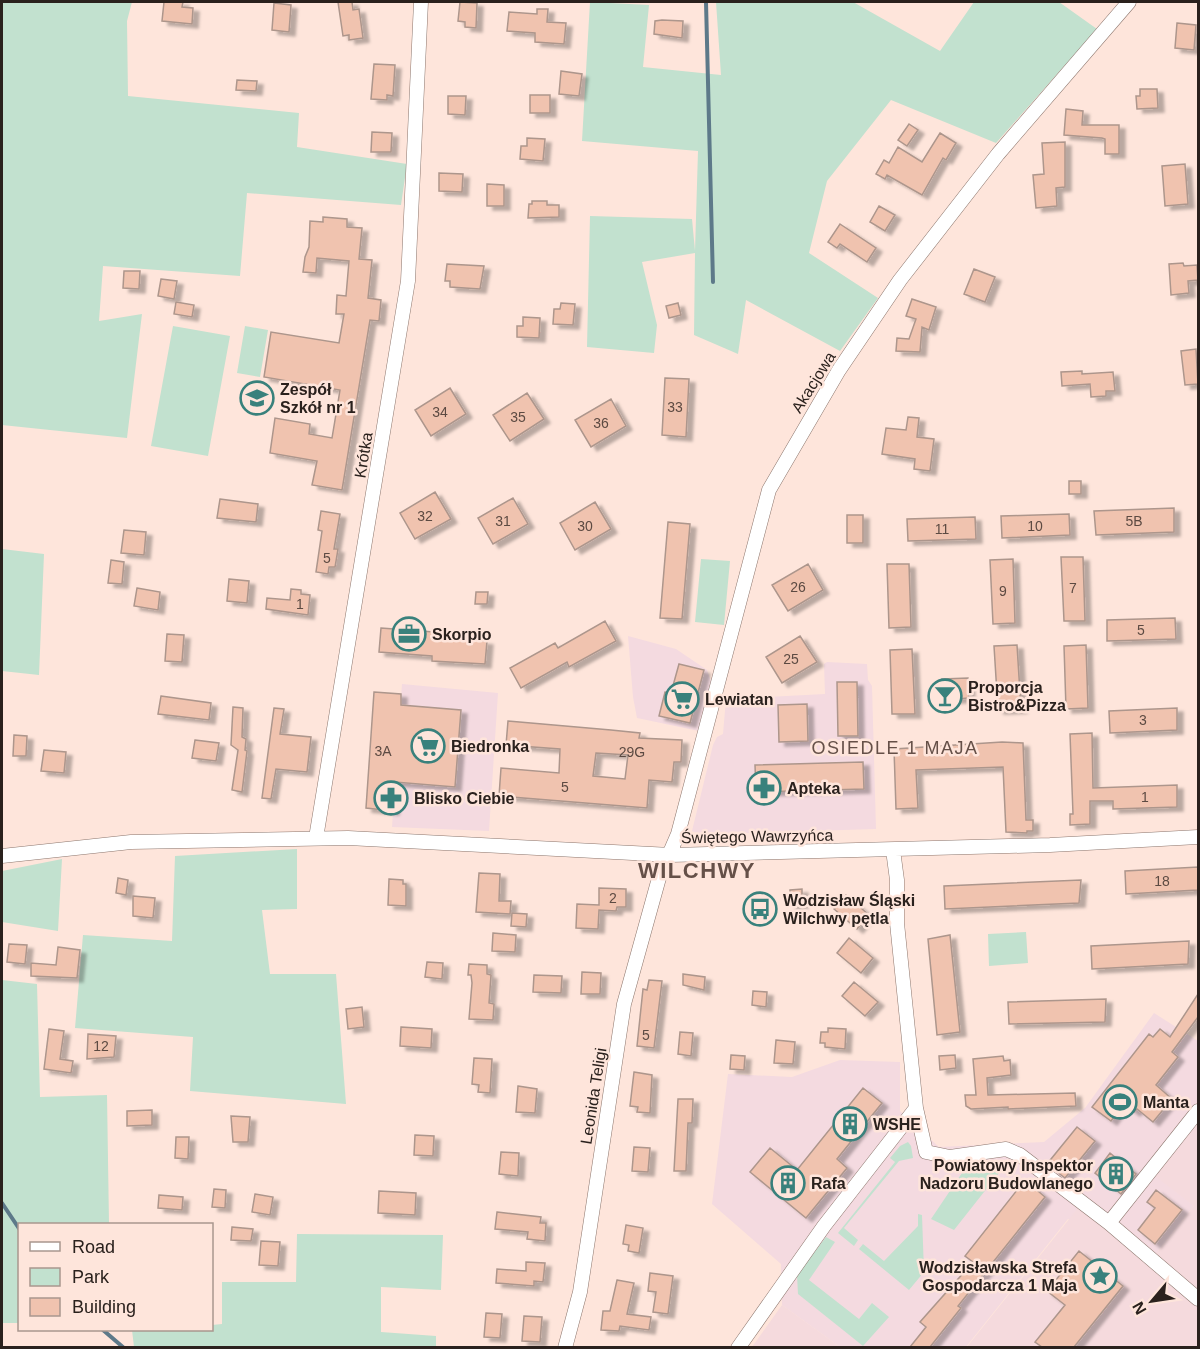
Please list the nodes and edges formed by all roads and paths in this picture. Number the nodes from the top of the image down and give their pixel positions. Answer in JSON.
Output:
{"nodes":[{"id":1,"x":421,"y":2,"type":"edge"},
{"id":2,"x":1129,"y":2,"type":"edge"},
{"id":3,"x":1198,"y":837,"type":"edge"},
{"id":4,"x":316,"y":838,"type":"junction"},
{"id":5,"x":893,"y":850,"type":"junction"},
{"id":6,"x":671,"y":855,"type":"junction"},
{"id":7,"x":2,"y":856,"type":"edge"},
{"id":8,"x":916,"y":1108,"type":"junction"},
{"id":9,"x":1198,"y":1111,"type":"edge"},
{"id":10,"x":1109,"y":1223,"type":"junction"},
{"id":11,"x":1198,"y":1299,"type":"edge"},
{"id":12,"x":565,"y":1347,"type":"edge"},
{"id":13,"x":738,"y":1347,"type":"edge"}],
"edges":[{"from":1,"to":4,"type":"street","name":"Krótka"},
{"from":2,"to":6,"type":"street","name":"Akacjowa"},
{"from":3,"to":5,"type":"street","name":"Świętego Wawrzyńca"},
{"from":4,"to":6,"type":"street","name":"Świętego Wawrzyńca"},
{"from":4,"to":7,"type":"street","name":"Świętego Wawrzyńca"},
{"from":5,"to":6,"type":"street","name":"Świętego Wawrzyńca"},
{"from":5,"to":8,"type":"street"},
{"from":6,"to":12,"type":"street","name":"Leonida Teligi"},
{"from":8,"to":10,"type":"street"},
{"from":8,"to":13,"type":"street"},
{"from":9,"to":10,"type":"street"},
{"from":10,"to":11,"type":"street"}]}
